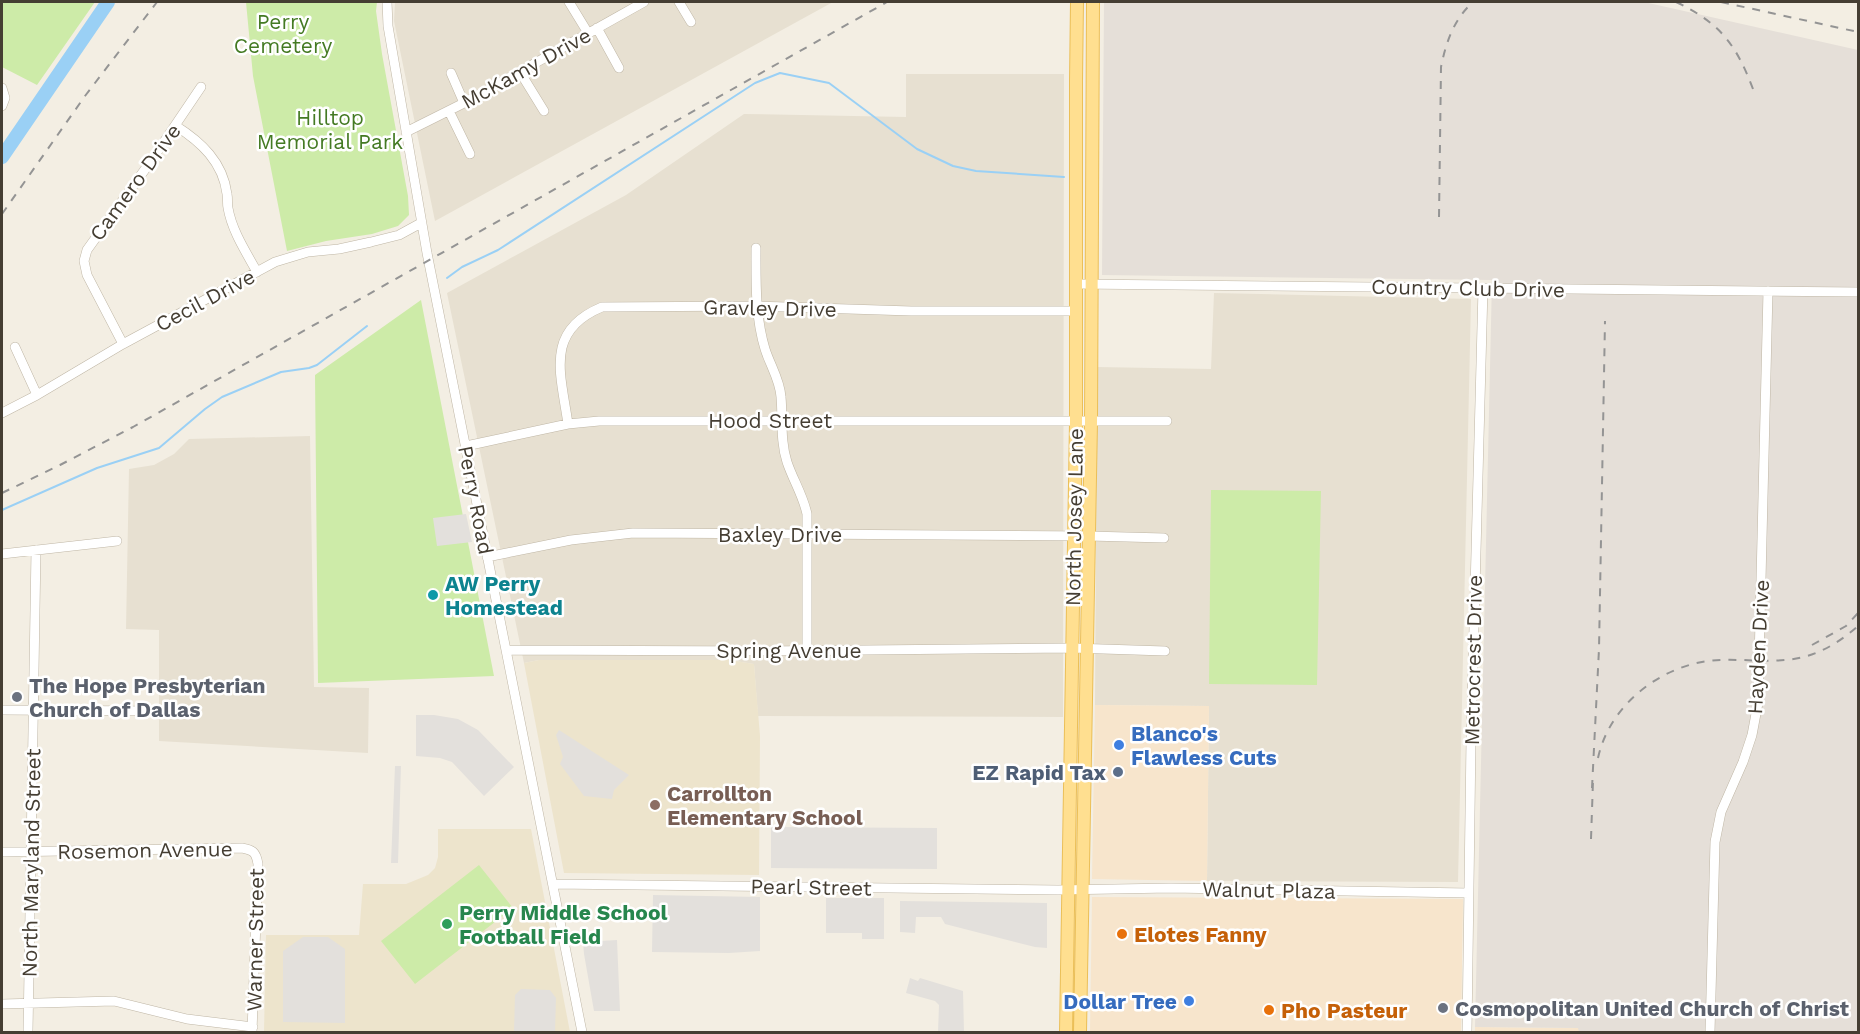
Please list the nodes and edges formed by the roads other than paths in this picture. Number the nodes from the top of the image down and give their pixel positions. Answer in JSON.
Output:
{"nodes":[{"id":1,"x":387,"y":2,"type":"edge"},
{"id":2,"x":569,"y":2,"type":"edge"},
{"id":3,"x":644,"y":2,"type":"edge"},
{"id":4,"x":680,"y":2,"type":"edge"},
{"id":5,"x":1077,"y":2,"type":"edge"},
{"id":6,"x":1093,"y":2,"type":"edge"},
{"id":7,"x":691,"y":22,"type":"dead end"},
{"id":8,"x":597,"y":28,"type":"junction"},
{"id":9,"x":588,"y":33,"type":"junction"},
{"id":10,"x":619,"y":68,"type":"dead end"},
{"id":11,"x":451,"y":72,"type":"dead end"},
{"id":12,"x":520,"y":72,"type":"junction"},
{"id":13,"x":201,"y":87,"type":"dead end"},
{"id":14,"x":2,"y":88,"type":"edge"},
{"id":15,"x":464,"y":103,"type":"junction"},
{"id":16,"x":2,"y":106,"type":"edge"},
{"id":17,"x":449,"y":111,"type":"junction"},
{"id":18,"x":544,"y":111,"type":"dead end"},
{"id":19,"x":176,"y":126,"type":"junction"},
{"id":20,"x":406,"y":132,"type":"junction"},
{"id":21,"x":470,"y":153,"type":"dead end"},
{"id":22,"x":421,"y":223,"type":"junction"},
{"id":23,"x":756,"y":248,"type":"dead end"},
{"id":24,"x":257,"y":272,"type":"junction"},
{"id":25,"x":1077,"y":284,"type":"junction"},
{"id":26,"x":1091,"y":284,"type":"junction"},
{"id":27,"x":1483,"y":288,"type":"junction"},
{"id":28,"x":1768,"y":291,"type":"junction"},
{"id":29,"x":1858,"y":292,"type":"edge"},
{"id":30,"x":756,"y":306,"type":"junction"},
{"id":31,"x":1076,"y":311,"type":"junction"},
{"id":32,"x":123,"y":344,"type":"junction"},
{"id":33,"x":15,"y":347,"type":"dead end"},
{"id":34,"x":37,"y":395,"type":"junction"},
{"id":35,"x":2,"y":412,"type":"edge"},
{"id":36,"x":781,"y":420,"type":"junction"},
{"id":37,"x":1167,"y":421,"type":"dead end"},
{"id":38,"x":1076,"y":422,"type":"junction"},
{"id":39,"x":1091,"y":422,"type":"junction"},
{"id":40,"x":568,"y":424,"type":"junction"},
{"id":41,"x":465,"y":446,"type":"junction"},
{"id":42,"x":807,"y":534,"type":"junction"},
{"id":43,"x":1074,"y":536,"type":"junction"},
{"id":44,"x":1089,"y":536,"type":"junction"},
{"id":45,"x":1164,"y":538,"type":"dead end"},
{"id":46,"x":117,"y":541,"type":"dead end"},
{"id":47,"x":36,"y":550,"type":"junction"},
{"id":48,"x":2,"y":554,"type":"edge"},
{"id":49,"x":487,"y":557,"type":"junction"},
{"id":50,"x":1072,"y":648,"type":"junction"},
{"id":51,"x":1088,"y":648,"type":"junction"},
{"id":52,"x":506,"y":650,"type":"junction"},
{"id":53,"x":807,"y":650,"type":"junction"},
{"id":54,"x":1165,"y":651,"type":"dead end"},
{"id":55,"x":2,"y":710,"type":"edge"},
{"id":56,"x":33,"y":710,"type":"junction"},
{"id":57,"x":155,"y":711,"type":"dead end"},
{"id":58,"x":252,"y":849,"type":"joint"},
{"id":59,"x":2,"y":852,"type":"edge"},
{"id":60,"x":30,"y":852,"type":"junction"},
{"id":61,"x":553,"y":884,"type":"junction"},
{"id":62,"x":1084,"y":888,"type":"junction"},
{"id":63,"x":1069,"y":889,"type":"junction"},
{"id":64,"x":1469,"y":893,"type":"junction"},
{"id":65,"x":2,"y":1004,"type":"edge"},
{"id":66,"x":29,"y":1004,"type":"junction"},
{"id":67,"x":253,"y":1030,"type":"edge"},
{"id":68,"x":28,"y":1032,"type":"edge"},
{"id":69,"x":582,"y":1032,"type":"edge"},
{"id":70,"x":1066,"y":1032,"type":"edge"},
{"id":71,"x":1080,"y":1032,"type":"edge"},
{"id":72,"x":1467,"y":1032,"type":"edge"},
{"id":73,"x":1710,"y":1032,"type":"edge"}],
"edges":[{"from":1,"to":20,"type":"street","name":"Perry Road"},
{"from":2,"to":9,"type":"street"},
{"from":3,"to":8,"type":"street","name":"McKamy Drive"},
{"from":4,"to":7,"type":"street"},
{"from":5,"to":25,"type":"main road","name":"North Josey Lane"},
{"from":6,"to":26,"type":"main road","name":"North Josey Lane"},
{"from":8,"to":9,"type":"street","name":"McKamy Drive"},
{"from":8,"to":10,"type":"street"},
{"from":9,"to":12,"type":"street","name":"McKamy Drive"},
{"from":11,"to":15,"type":"street"},
{"from":12,"to":15,"type":"street","name":"McKamy Drive"},
{"from":12,"to":18,"type":"street"},
{"from":13,"to":19,"type":"street","name":"Camero Drive"},
{"from":14,"to":16,"type":"street"},
{"from":15,"to":17,"type":"street","name":"McKamy Drive"},
{"from":17,"to":20,"type":"street","name":"McKamy Drive"},
{"from":17,"to":21,"type":"street"},
{"from":19,"to":24,"type":"street"},
{"from":19,"to":32,"type":"street","name":"Camero Drive"},
{"from":20,"to":22,"type":"street","name":"Perry Road"},
{"from":22,"to":24,"type":"street","name":"Cecil Drive"},
{"from":22,"to":41,"type":"street","name":"Perry Road"},
{"from":23,"to":30,"type":"street"},
{"from":24,"to":32,"type":"street","name":"Cecil Drive"},
{"from":25,"to":26,"type":"street","name":"Country Club Drive"},
{"from":25,"to":31,"type":"main road","name":"North Josey Lane"},
{"from":26,"to":27,"type":"street","name":"Country Club Drive"},
{"from":26,"to":39,"type":"main road","name":"North Josey Lane"},
{"from":27,"to":28,"type":"street","name":"Country Club Drive"},
{"from":27,"to":64,"type":"street","name":"Metrocrest Drive"},
{"from":28,"to":29,"type":"street","name":"Country Club Drive"},
{"from":28,"to":73,"type":"street","name":"Hayden Drive"},
{"from":30,"to":31,"type":"street","name":"Gravley Drive"},
{"from":30,"to":36,"type":"street"},
{"from":30,"to":40,"type":"street","name":"Gravley Drive"},
{"from":31,"to":38,"type":"main road","name":"North Josey Lane"},
{"from":32,"to":34,"type":"street","name":"Cecil Drive"},
{"from":33,"to":34,"type":"street"},
{"from":34,"to":35,"type":"street","name":"Cecil Drive"},
{"from":36,"to":38,"type":"street","name":"Hood Street"},
{"from":36,"to":40,"type":"street","name":"Hood Street"},
{"from":36,"to":42,"type":"street"},
{"from":37,"to":39,"type":"street","name":"Hood Street"},
{"from":38,"to":39,"type":"street","name":"Hood Street"},
{"from":38,"to":43,"type":"main road","name":"North Josey Lane"},
{"from":39,"to":44,"type":"main road","name":"North Josey Lane"},
{"from":40,"to":41,"type":"street","name":"Hood Street"},
{"from":41,"to":49,"type":"street","name":"Perry Road"},
{"from":42,"to":43,"type":"street","name":"Baxley Drive"},
{"from":42,"to":49,"type":"street","name":"Baxley Drive"},
{"from":42,"to":53,"type":"street"},
{"from":43,"to":44,"type":"street","name":"Baxley Drive"},
{"from":43,"to":50,"type":"main road","name":"North Josey Lane"},
{"from":44,"to":45,"type":"street","name":"Baxley Drive"},
{"from":44,"to":51,"type":"main road","name":"North Josey Lane"},
{"from":46,"to":47,"type":"street"},
{"from":47,"to":48,"type":"street"},
{"from":47,"to":56,"type":"street","name":"North Maryland Street"},
{"from":49,"to":52,"type":"street","name":"Perry Road"},
{"from":50,"to":51,"type":"street","name":"Spring Avenue"},
{"from":50,"to":53,"type":"street","name":"Spring Avenue"},
{"from":50,"to":63,"type":"main road","name":"North Josey Lane"},
{"from":51,"to":54,"type":"street","name":"Spring Avenue"},
{"from":51,"to":62,"type":"main road","name":"North Josey Lane"},
{"from":52,"to":53,"type":"street","name":"Spring Avenue"},
{"from":52,"to":61,"type":"street","name":"Perry Road"},
{"from":55,"to":56,"type":"street"},
{"from":56,"to":57,"type":"street"},
{"from":56,"to":60,"type":"street","name":"North Maryland Street"},
{"from":58,"to":60,"type":"street","name":"Rosemon Avenue"},
{"from":58,"to":67,"type":"street","name":"Warner Street"},
{"from":59,"to":60,"type":"street","name":"Rosemon Avenue"},
{"from":60,"to":66,"type":"street","name":"North Maryland Street"},
{"from":61,"to":63,"type":"street","name":"Pearl Street"},
{"from":61,"to":69,"type":"street","name":"Perry Road"},
{"from":62,"to":63,"type":"street","name":"Walnut Plaza"},
{"from":62,"to":64,"type":"street","name":"Walnut Plaza"},
{"from":62,"to":71,"type":"main road","name":"North Josey Lane"},
{"from":63,"to":70,"type":"main road","name":"North Josey Lane"},
{"from":64,"to":72,"type":"street","name":"Metrocrest Drive"},
{"from":65,"to":66,"type":"street"},
{"from":66,"to":67,"type":"street"},
{"from":66,"to":68,"type":"street","name":"North Maryland Street"}]}
